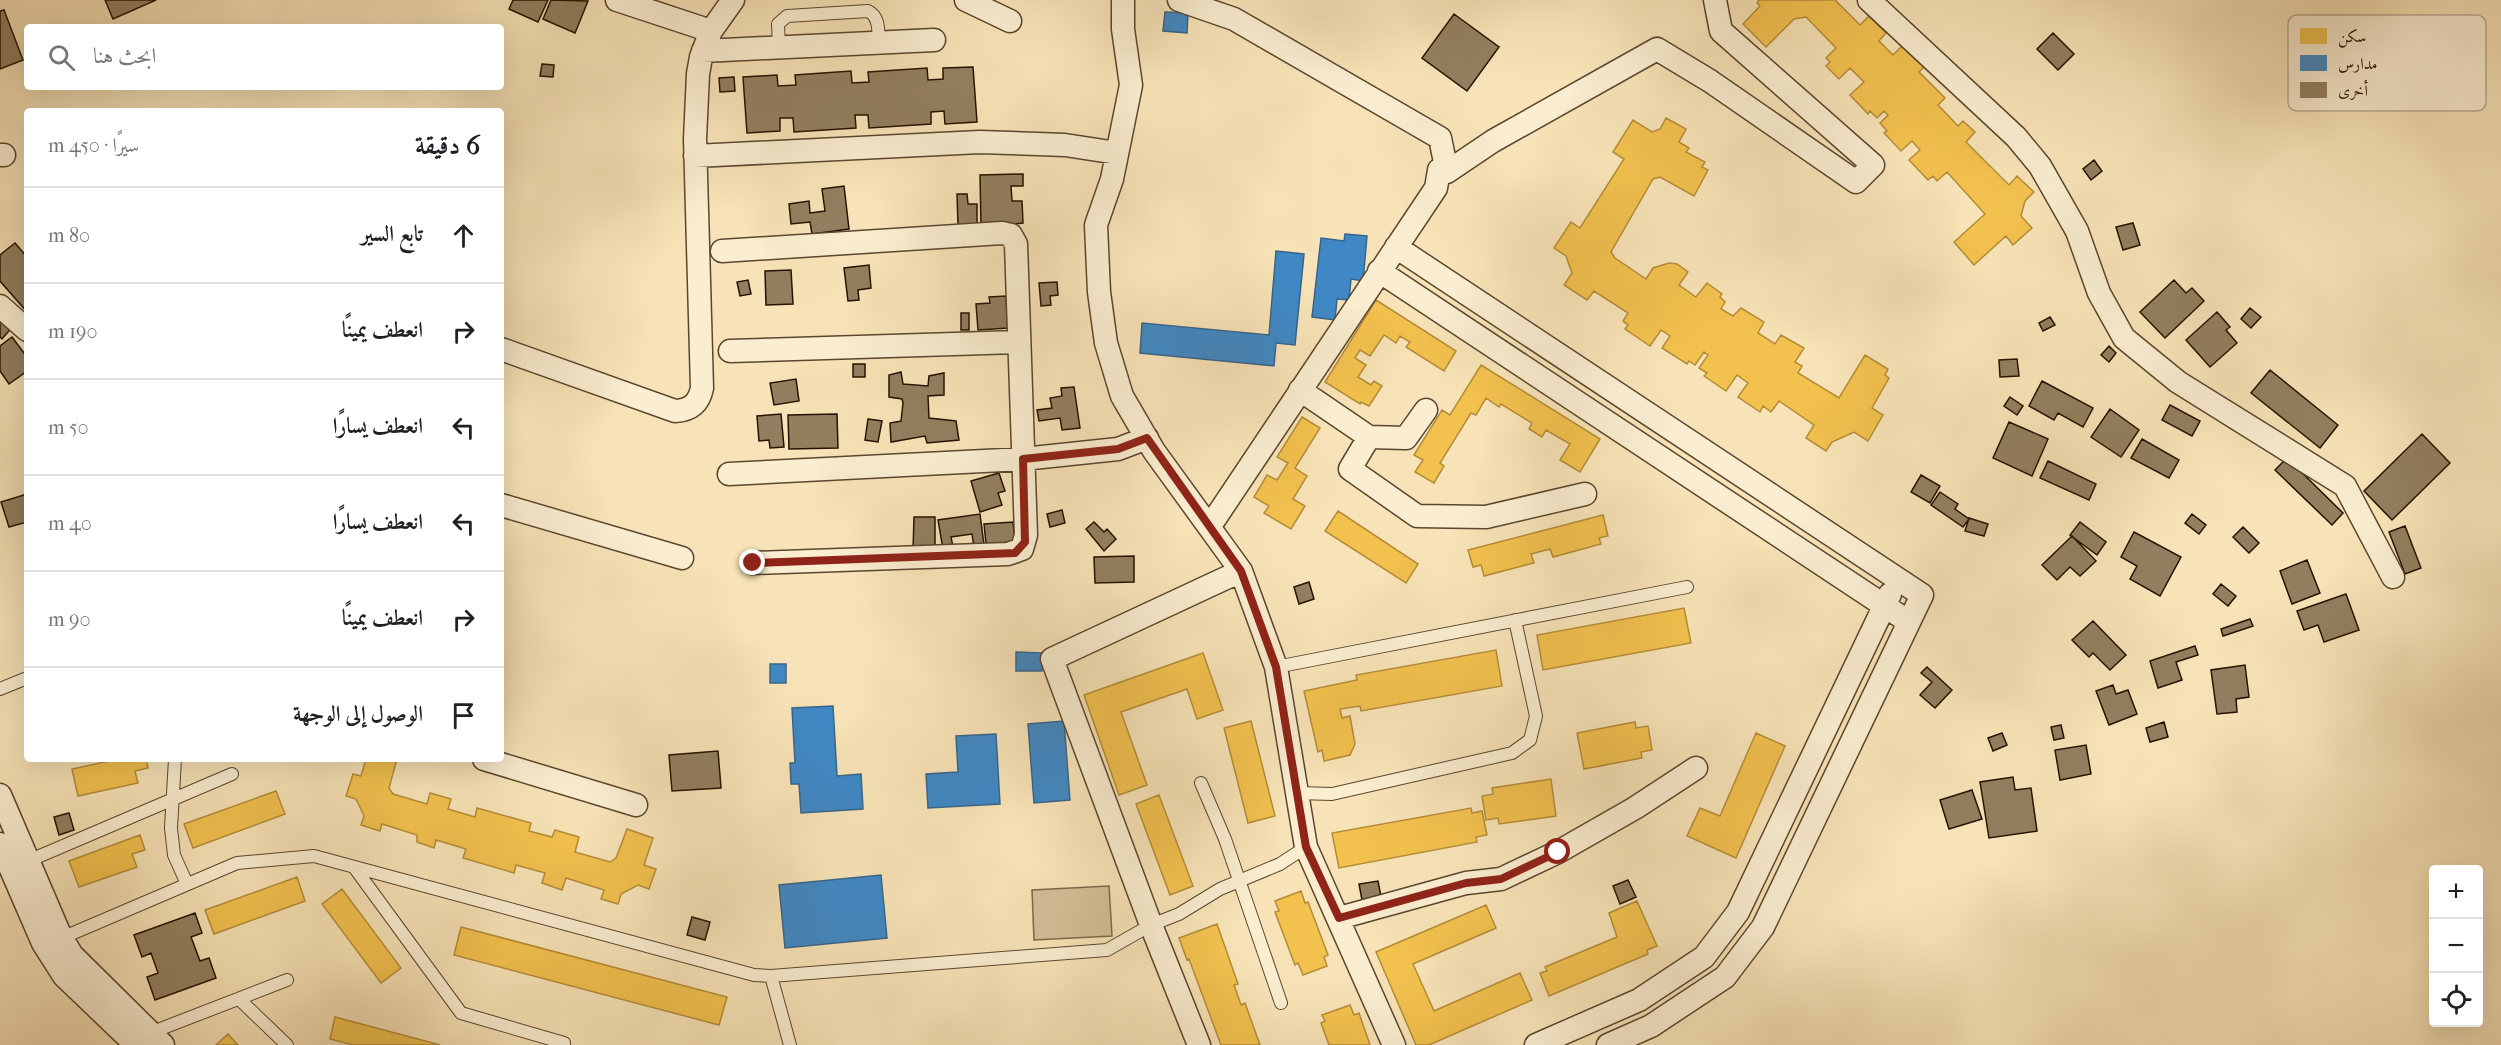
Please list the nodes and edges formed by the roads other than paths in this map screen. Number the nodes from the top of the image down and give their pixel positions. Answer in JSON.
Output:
{"nodes":[{"id":1,"x":617,"y":0,"type":"edge"},
{"id":2,"x":733,"y":0,"type":"edge"},
{"id":3,"x":966,"y":0,"type":"edge"},
{"id":4,"x":1123,"y":0,"type":"edge"},
{"id":5,"x":1179,"y":0,"type":"edge"},
{"id":6,"x":1715,"y":0,"type":"edge"},
{"id":7,"x":1869,"y":0,"type":"edge"},
{"id":8,"x":1010,"y":21,"type":"dead end"},
{"id":9,"x":934,"y":40,"type":"dead end"},
{"id":10,"x":707,"y":41,"type":"junction"},
{"id":11,"x":879,"y":43,"type":"junction"},
{"id":12,"x":779,"y":47,"type":"junction"},
{"id":13,"x":1117,"y":153,"type":"junction"},
{"id":14,"x":695,"y":156,"type":"junction"},
{"id":15,"x":1447,"y":172,"type":"junction"},
{"id":16,"x":1396,"y":247,"type":"junction"},
{"id":17,"x":722,"y":251,"type":"dead end"},
{"id":18,"x":1379,"y":271,"type":"junction"},
{"id":19,"x":0,"y":306,"type":"edge"},
{"id":20,"x":24,"y":327,"type":"edge"},
{"id":21,"x":1018,"y":342,"type":"junction"},
{"id":22,"x":504,"y":350,"type":"edge"},
{"id":23,"x":730,"y":351,"type":"dead end"},
{"id":24,"x":1300,"y":390,"type":"junction"},
{"id":25,"x":1426,"y":410,"type":"dead end"},
{"id":26,"x":1369,"y":437,"type":"junction"},
{"id":27,"x":1147,"y":438,"type":"junction"},
{"id":28,"x":1023,"y":459,"type":"junction"},
{"id":29,"x":729,"y":474,"type":"dead end"},
{"id":30,"x":1585,"y":494,"type":"dead end"},
{"id":31,"x":504,"y":506,"type":"edge"},
{"id":32,"x":1210,"y":525,"type":"junction"},
{"id":33,"x":682,"y":558,"type":"dead end"},
{"id":34,"x":753,"y":563,"type":"dead end"},
{"id":35,"x":1241,"y":571,"type":"junction"},
{"id":36,"x":2393,"y":577,"type":"dead end"},
{"id":37,"x":1897,"y":579,"type":"junction"},
{"id":38,"x":1687,"y":587,"type":"dead end"},
{"id":39,"x":1885,"y":606,"type":"junction"},
{"id":40,"x":1515,"y":620,"type":"junction"},
{"id":41,"x":1909,"y":622,"type":"junction"},
{"id":42,"x":1276,"y":667,"type":"junction"},
{"id":43,"x":24,"y":679,"type":"edge"},
{"id":44,"x":0,"y":689,"type":"edge"},
{"id":45,"x":175,"y":762,"type":"edge"},
{"id":46,"x":494,"y":762,"type":"edge"},
{"id":47,"x":1696,"y":768,"type":"dead end"},
{"id":48,"x":232,"y":774,"type":"dead end"},
{"id":49,"x":1201,"y":783,"type":"dead end"},
{"id":50,"x":1297,"y":793,"type":"junction"},
{"id":51,"x":0,"y":795,"type":"edge"},
{"id":52,"x":173,"y":799,"type":"junction"},
{"id":53,"x":636,"y":805,"type":"dead end"},
{"id":54,"x":0,"y":844,"type":"edge"},
{"id":55,"x":1306,"y":847,"type":"junction"},
{"id":56,"x":28,"y":861,"type":"junction"},
{"id":57,"x":354,"y":867,"type":"junction"},
{"id":58,"x":1240,"y":880,"type":"junction"},
{"id":59,"x":187,"y":884,"type":"junction"},
{"id":60,"x":1339,"y":918,"type":"junction"},
{"id":61,"x":1150,"y":925,"type":"junction"},
{"id":62,"x":53,"y":943,"type":"junction"},
{"id":63,"x":771,"y":976,"type":"junction"},
{"id":64,"x":286,"y":980,"type":"dead end"},
{"id":65,"x":240,"y":1000,"type":"junction"},
{"id":66,"x":1639,"y":1000,"type":"junction"},
{"id":67,"x":1281,"y":1003,"type":"dead end"},
{"id":68,"x":1654,"y":1036,"type":"edge"},
{"id":69,"x":150,"y":1041,"type":"edge"},
{"id":70,"x":287,"y":1045,"type":"edge"},
{"id":71,"x":564,"y":1045,"type":"edge"},
{"id":72,"x":790,"y":1045,"type":"edge"},
{"id":73,"x":1198,"y":1045,"type":"edge"},
{"id":74,"x":1394,"y":1045,"type":"edge"},
{"id":75,"x":1536,"y":1045,"type":"edge"},
{"id":76,"x":1608,"y":1045,"type":"edge"}],
"edges":[{"from":1,"to":10,"type":"street"},
{"from":2,"to":10,"type":"street"},
{"from":3,"to":8,"type":"street"},
{"from":4,"to":13,"type":"street"},
{"from":5,"to":15,"type":"street"},
{"from":6,"to":15,"type":"street"},
{"from":7,"to":36,"type":"street"},
{"from":9,"to":11,"type":"street"},
{"from":10,"to":12,"type":"street"},
{"from":10,"to":14,"type":"street"},
{"from":11,"to":12,"type":"street"},
{"from":11,"to":12,"type":"lane"},
{"from":13,"to":14,"type":"street"},
{"from":13,"to":27,"type":"street"},
{"from":14,"to":22,"type":"street"},
{"from":15,"to":16,"type":"street"},
{"from":16,"to":18,"type":"street"},
{"from":16,"to":37,"type":"street"},
{"from":17,"to":21,"type":"street"},
{"from":18,"to":24,"type":"street"},
{"from":18,"to":39,"type":"street"},
{"from":19,"to":20,"type":"street"},
{"from":21,"to":23,"type":"street"},
{"from":21,"to":28,"type":"street"},
{"from":24,"to":26,"type":"street"},
{"from":24,"to":32,"type":"street"},
{"from":25,"to":26,"type":"street"},
{"from":26,"to":30,"type":"street"},
{"from":27,"to":28,"type":"street"},
{"from":27,"to":32,"type":"street"},
{"from":28,"to":29,"type":"street"},
{"from":28,"to":34,"type":"street"},
{"from":31,"to":33,"type":"street"},
{"from":32,"to":35,"type":"street"},
{"from":35,"to":42,"type":"street"},
{"from":35,"to":61,"type":"street"},
{"from":37,"to":39,"type":"street"},
{"from":37,"to":41,"type":"street"},
{"from":38,"to":40,"type":"lane"},
{"from":39,"to":41,"type":"street"},
{"from":39,"to":66,"type":"street"},
{"from":40,"to":42,"type":"lane"},
{"from":40,"to":50,"type":"lane"},
{"from":41,"to":68,"type":"street"},
{"from":42,"to":50,"type":"street"},
{"from":43,"to":44,"type":"lane"},
{"from":45,"to":52,"type":"lane"},
{"from":46,"to":53,"type":"street"},
{"from":47,"to":60,"type":"street"},
{"from":48,"to":52,"type":"lane"},
{"from":49,"to":58,"type":"lane"},
{"from":50,"to":55,"type":"street"},
{"from":51,"to":56,"type":"street"},
{"from":52,"to":56,"type":"lane"},
{"from":52,"to":59,"type":"lane"},
{"from":54,"to":62,"type":"street"},
{"from":55,"to":58,"type":"lane"},
{"from":55,"to":60,"type":"street"},
{"from":56,"to":62,"type":"street"},
{"from":57,"to":59,"type":"lane"},
{"from":57,"to":63,"type":"lane"},
{"from":57,"to":71,"type":"lane"},
{"from":58,"to":61,"type":"lane"},
{"from":58,"to":67,"type":"lane"},
{"from":59,"to":62,"type":"lane"},
{"from":60,"to":74,"type":"street"},
{"from":61,"to":63,"type":"lane"},
{"from":61,"to":73,"type":"street"},
{"from":62,"to":69,"type":"street"},
{"from":63,"to":72,"type":"lane"},
{"from":64,"to":65,"type":"lane"},
{"from":65,"to":69,"type":"lane"},
{"from":65,"to":70,"type":"lane"},
{"from":66,"to":68,"type":"street"},
{"from":66,"to":75,"type":"street"},
{"from":68,"to":76,"type":"street"}]}
